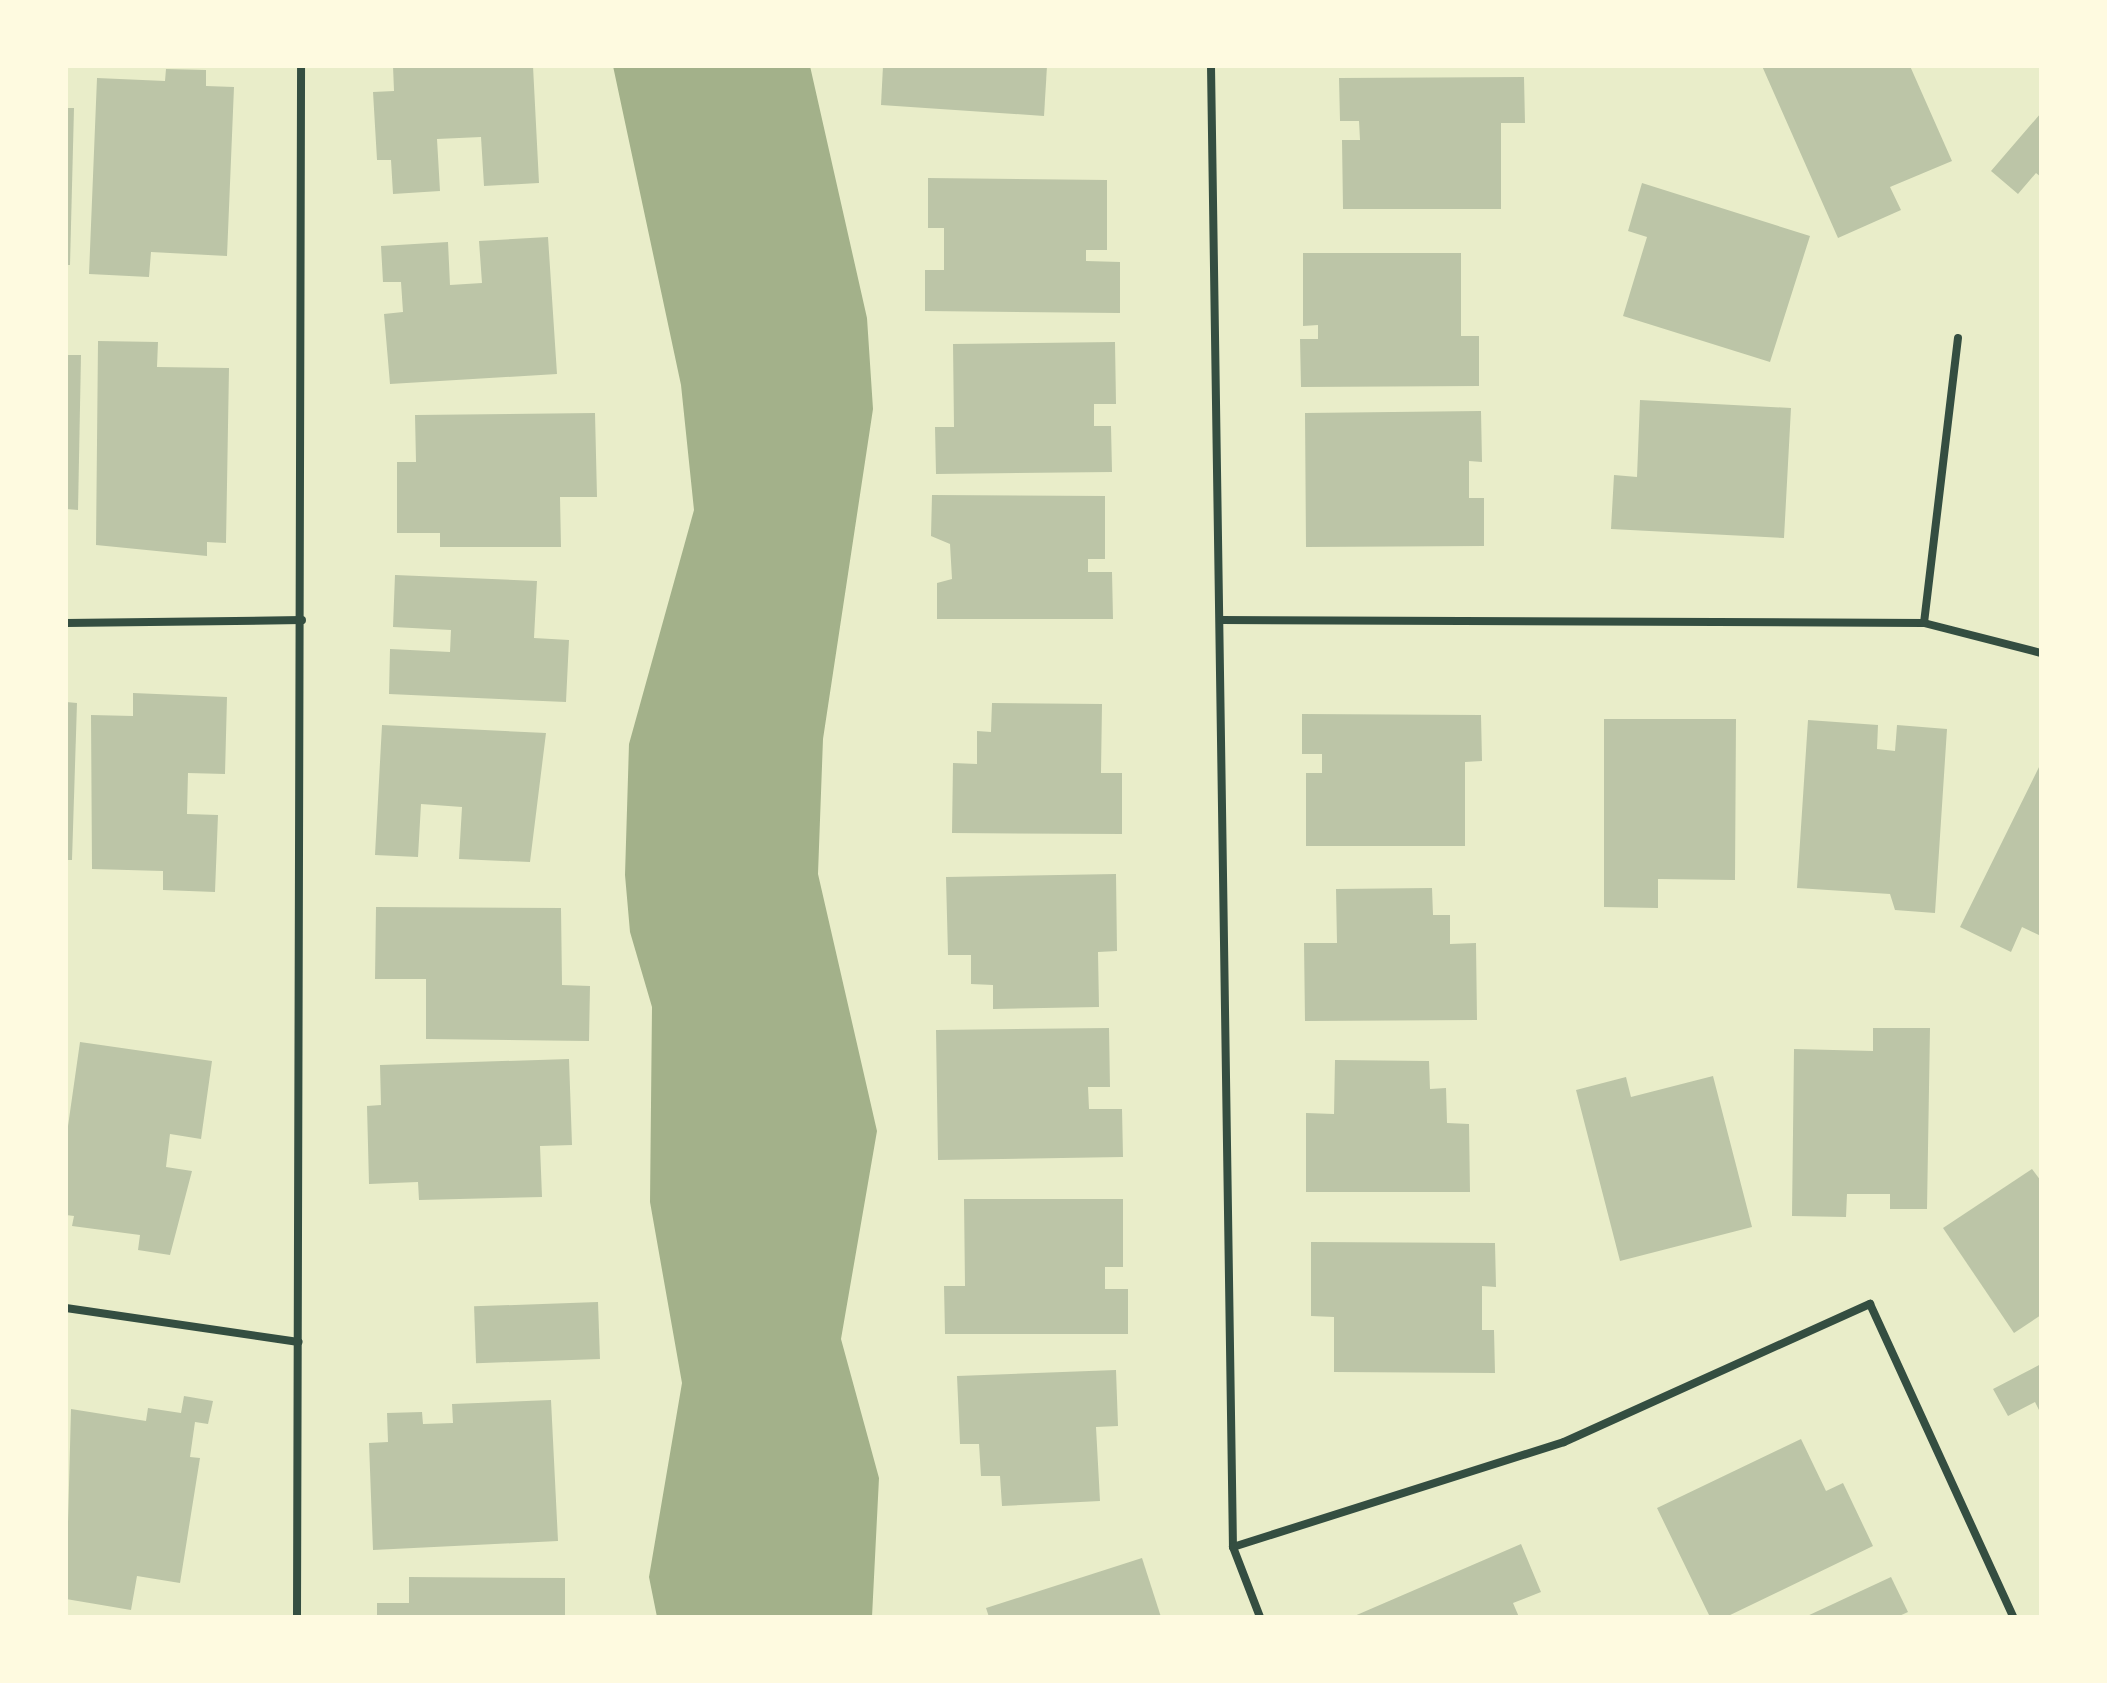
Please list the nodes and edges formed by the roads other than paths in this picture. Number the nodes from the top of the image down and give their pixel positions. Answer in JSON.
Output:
{"nodes":[{"id":1,"x":301,"y":66,"type":"edge"},
{"id":2,"x":1211,"y":66,"type":"edge"},
{"id":3,"x":1958,"y":338,"type":"dead end"},
{"id":4,"x":302,"y":620,"type":"junction"},
{"id":5,"x":1221,"y":620,"type":"junction"},
{"id":6,"x":66,"y":623,"type":"edge"},
{"id":7,"x":1924,"y":623,"type":"junction"},
{"id":8,"x":2041,"y":653,"type":"edge"},
{"id":9,"x":66,"y":1308,"type":"edge"},
{"id":10,"x":299,"y":1342,"type":"junction"},
{"id":11,"x":1233,"y":1547,"type":"junction"},
{"id":12,"x":297,"y":1617,"type":"edge"},
{"id":13,"x":1260,"y":1617,"type":"edge"},
{"id":14,"x":2013,"y":1617,"type":"edge"}],
"edges":[{"from":1,"to":4,"type":"street"},
{"from":2,"to":5,"type":"street"},
{"from":3,"to":7,"type":"street"},
{"from":4,"to":6,"type":"street"},
{"from":4,"to":10,"type":"street"},
{"from":5,"to":7,"type":"street"},
{"from":5,"to":11,"type":"street"},
{"from":7,"to":8,"type":"street"},
{"from":9,"to":10,"type":"street"},
{"from":10,"to":12,"type":"street"},
{"from":11,"to":13,"type":"street"},
{"from":11,"to":14,"type":"street"}]}
